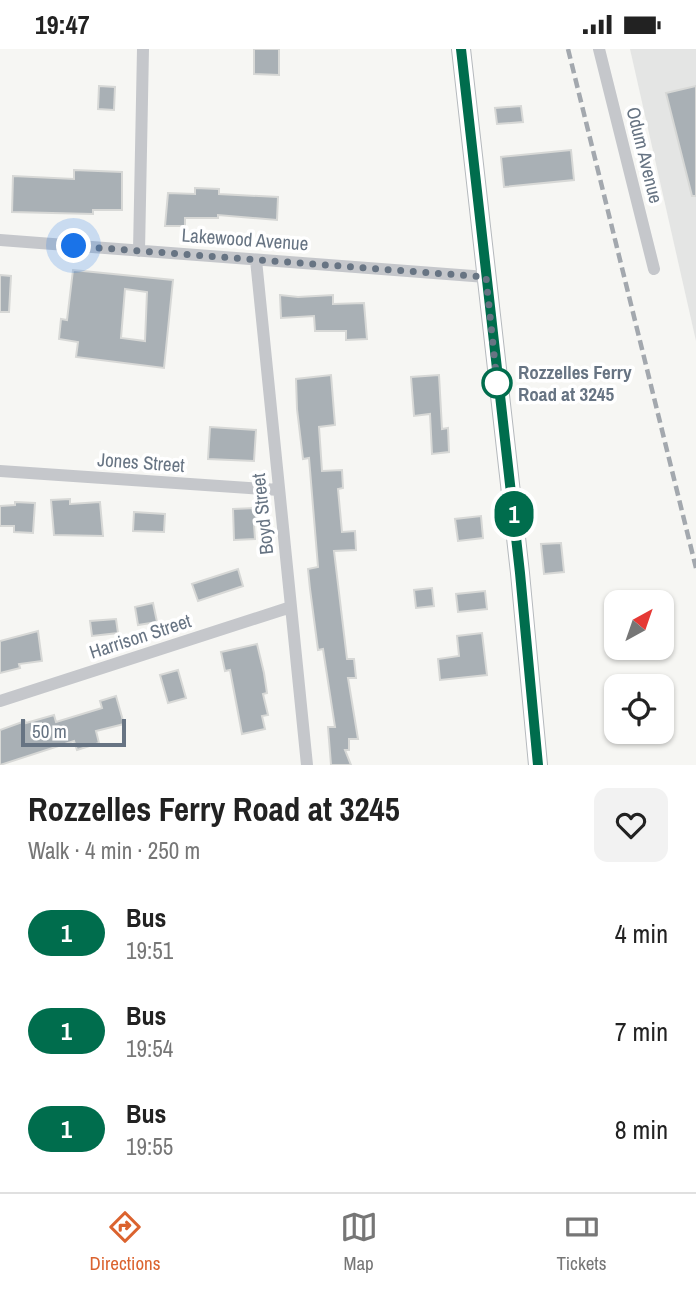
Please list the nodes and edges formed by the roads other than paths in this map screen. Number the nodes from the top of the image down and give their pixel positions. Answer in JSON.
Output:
{"nodes":[{"id":1,"x":143,"y":49,"type":"edge"},
{"id":2,"x":461,"y":49,"type":"edge"},
{"id":3,"x":599,"y":49,"type":"edge"},
{"id":4,"x":0,"y":240,"type":"edge"},
{"id":5,"x":139,"y":251,"type":"junction"},
{"id":6,"x":256,"y":260,"type":"junction"},
{"id":7,"x":654,"y":269,"type":"dead end"},
{"id":8,"x":486,"y":277,"type":"junction"},
{"id":9,"x":0,"y":471,"type":"edge"},
{"id":10,"x":279,"y":490,"type":"junction"},
{"id":11,"x":291,"y":607,"type":"junction"},
{"id":12,"x":0,"y":701,"type":"edge"},
{"id":13,"x":307,"y":765,"type":"edge"},
{"id":14,"x":538,"y":765,"type":"edge"}],
"edges":[{"from":1,"to":5,"type":"street"},
{"from":2,"to":8,"type":"street"},
{"from":3,"to":7,"type":"street","name":"Odum Avenue"},
{"from":4,"to":5,"type":"street","name":"Lakewood Avenue"},
{"from":5,"to":6,"type":"street","name":"Lakewood Avenue"},
{"from":6,"to":8,"type":"street","name":"Lakewood Avenue"},
{"from":6,"to":10,"type":"street","name":"Boyd Street"},
{"from":8,"to":14,"type":"street"},
{"from":9,"to":10,"type":"street","name":"Jones Street"},
{"from":10,"to":11,"type":"street","name":"Boyd Street"},
{"from":11,"to":12,"type":"street","name":"Harrison Street"},
{"from":11,"to":13,"type":"street","name":"Boyd Street"}]}
